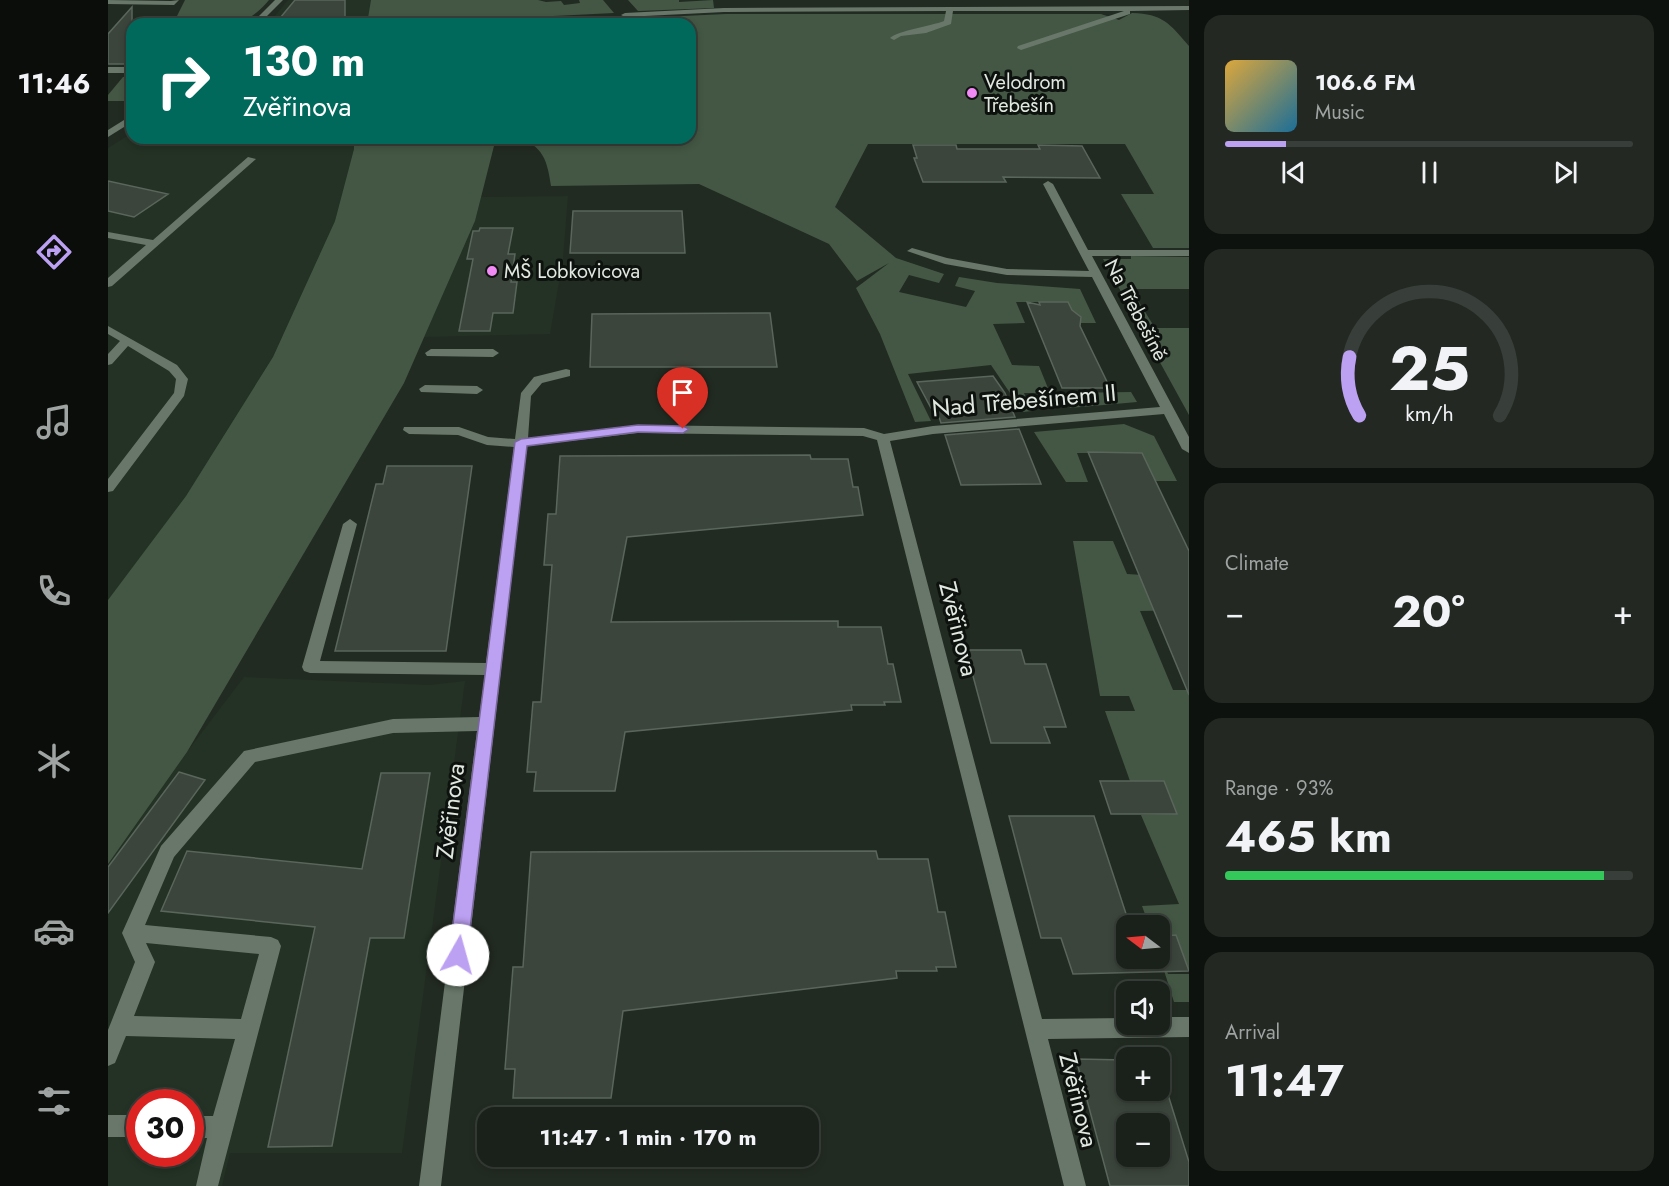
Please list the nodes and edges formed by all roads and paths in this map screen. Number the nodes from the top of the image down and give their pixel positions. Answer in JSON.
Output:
{"nodes":[{"id":1,"x":175,"y":0,"type":"edge"},
{"id":2,"x":279,"y":0,"type":"edge"},
{"id":3,"x":723,"y":0,"type":"edge"},
{"id":4,"x":1057,"y":0,"type":"edge"},
{"id":5,"x":1169,"y":0,"type":"edge"},
{"id":6,"x":108,"y":2,"type":"edge"},
{"id":7,"x":953,"y":6,"type":"edge"},
{"id":8,"x":1175,"y":7,"type":"junction"},
{"id":9,"x":1189,"y":8,"type":"edge"},
{"id":10,"x":1063,"y":9,"type":"junction"},
{"id":11,"x":1135,"y":9,"type":"junction"},
{"id":12,"x":724,"y":10,"type":"junction"},
{"id":13,"x":625,"y":15,"type":"dead end"},
{"id":14,"x":1182,"y":15,"type":"dead end"},
{"id":15,"x":261,"y":18,"type":"edge"},
{"id":16,"x":894,"y":38,"type":"dead end"},
{"id":17,"x":1021,"y":48,"type":"dead end"},
{"id":18,"x":108,"y":70,"type":"edge"},
{"id":19,"x":126,"y":70,"type":"edge"},
{"id":20,"x":126,"y":122,"type":"edge"},
{"id":21,"x":109,"y":132,"type":"edge"},
{"id":22,"x":251,"y":159,"type":"dead end"},
{"id":23,"x":1048,"y":184,"type":"dead end"},
{"id":24,"x":108,"y":235,"type":"edge"},
{"id":25,"x":154,"y":243,"type":"junction"},
{"id":26,"x":912,"y":250,"type":"dead end"},
{"id":27,"x":1084,"y":253,"type":"junction"},
{"id":28,"x":1189,"y":253,"type":"edge"},
{"id":29,"x":1094,"y":274,"type":"junction"},
{"id":30,"x":108,"y":284,"type":"edge"},
{"id":31,"x":108,"y":329,"type":"edge"},
{"id":32,"x":127,"y":340,"type":"junction"},
{"id":33,"x":431,"y":353,"type":"dead end"},
{"id":34,"x":493,"y":354,"type":"dead end"},
{"id":35,"x":108,"y":361,"type":"edge"},
{"id":36,"x":566,"y":373,"type":"dead end"},
{"id":37,"x":425,"y":389,"type":"dead end"},
{"id":38,"x":477,"y":390,"type":"dead end"},
{"id":39,"x":1169,"y":410,"type":"junction"},
{"id":40,"x":409,"y":430,"type":"dead end"},
{"id":41,"x":883,"y":438,"type":"junction"},
{"id":42,"x":521,"y":442,"type":"junction"},
{"id":43,"x":1189,"y":449,"type":"edge"},
{"id":44,"x":108,"y":488,"type":"edge"},
{"id":45,"x":350,"y":525,"type":"dead end"},
{"id":46,"x":493,"y":669,"type":"junction"},
{"id":47,"x":486,"y":724,"type":"junction"},
{"id":48,"x":132,"y":933,"type":"junction"},
{"id":49,"x":120,"y":1026,"type":"junction"},
{"id":50,"x":1189,"y":1027,"type":"edge"},
{"id":51,"x":248,"y":1029,"type":"junction"},
{"id":52,"x":1034,"y":1029,"type":"junction"},
{"id":53,"x":108,"y":1056,"type":"edge"},
{"id":54,"x":108,"y":1126,"type":"edge"},
{"id":55,"x":126,"y":1126,"type":"edge"},
{"id":56,"x":204,"y":1127,"type":"edge"},
{"id":57,"x":221,"y":1127,"type":"junction"},
{"id":58,"x":207,"y":1186,"type":"edge"},
{"id":59,"x":430,"y":1186,"type":"edge"},
{"id":60,"x":1075,"y":1186,"type":"edge"}],
"edges":[{"from":1,"to":6,"type":"street"},
{"from":2,"to":15,"type":"street"},
{"from":3,"to":12,"type":"street"},
{"from":4,"to":10,"type":"street"},
{"from":5,"to":8,"type":"street"},
{"from":7,"to":10,"type":"street"},
{"from":7,"to":12,"type":"street"},
{"from":7,"to":16,"type":"street"},
{"from":8,"to":9,"type":"street"},
{"from":8,"to":11,"type":"street"},
{"from":8,"to":14,"type":"street"},
{"from":10,"to":11,"type":"street"},
{"from":11,"to":17,"type":"street"},
{"from":12,"to":13,"type":"street"},
{"from":18,"to":19,"type":"street"},
{"from":20,"to":21,"type":"street"},
{"from":22,"to":25,"type":"street"},
{"from":23,"to":27,"type":"street","name":"Na Třebešíně"},
{"from":24,"to":25,"type":"street"},
{"from":25,"to":30,"type":"street"},
{"from":26,"to":29,"type":"street"},
{"from":27,"to":28,"type":"street"},
{"from":27,"to":29,"type":"street","name":"Na Třebešíně"},
{"from":29,"to":39,"type":"street","name":"Na Třebešíně"},
{"from":31,"to":32,"type":"street"},
{"from":32,"to":35,"type":"street"},
{"from":32,"to":44,"type":"street"},
{"from":33,"to":34,"type":"street"},
{"from":36,"to":42,"type":"street","name":"Zvěřinova"},
{"from":37,"to":38,"type":"street"},
{"from":39,"to":41,"type":"street","name":"Nad Třebešínem II"},
{"from":39,"to":43,"type":"street","name":"Na Třebešíně"},
{"from":40,"to":42,"type":"street"},
{"from":41,"to":42,"type":"street"},
{"from":41,"to":52,"type":"street","name":"Zvěřinova"},
{"from":42,"to":46,"type":"street","name":"Zvěřinova"},
{"from":45,"to":46,"type":"street"},
{"from":46,"to":47,"type":"street","name":"Zvěřinova"},
{"from":47,"to":48,"type":"street"},
{"from":47,"to":59,"type":"street","name":"Zvěřinova"},
{"from":48,"to":49,"type":"street"},
{"from":48,"to":51,"type":"street"},
{"from":49,"to":51,"type":"street"},
{"from":49,"to":53,"type":"street"},
{"from":50,"to":52,"type":"street"},
{"from":51,"to":57,"type":"street"},
{"from":52,"to":60,"type":"street","name":"Zvěřinova"},
{"from":54,"to":55,"type":"street"},
{"from":56,"to":57,"type":"street"},
{"from":57,"to":58,"type":"street"}]}
